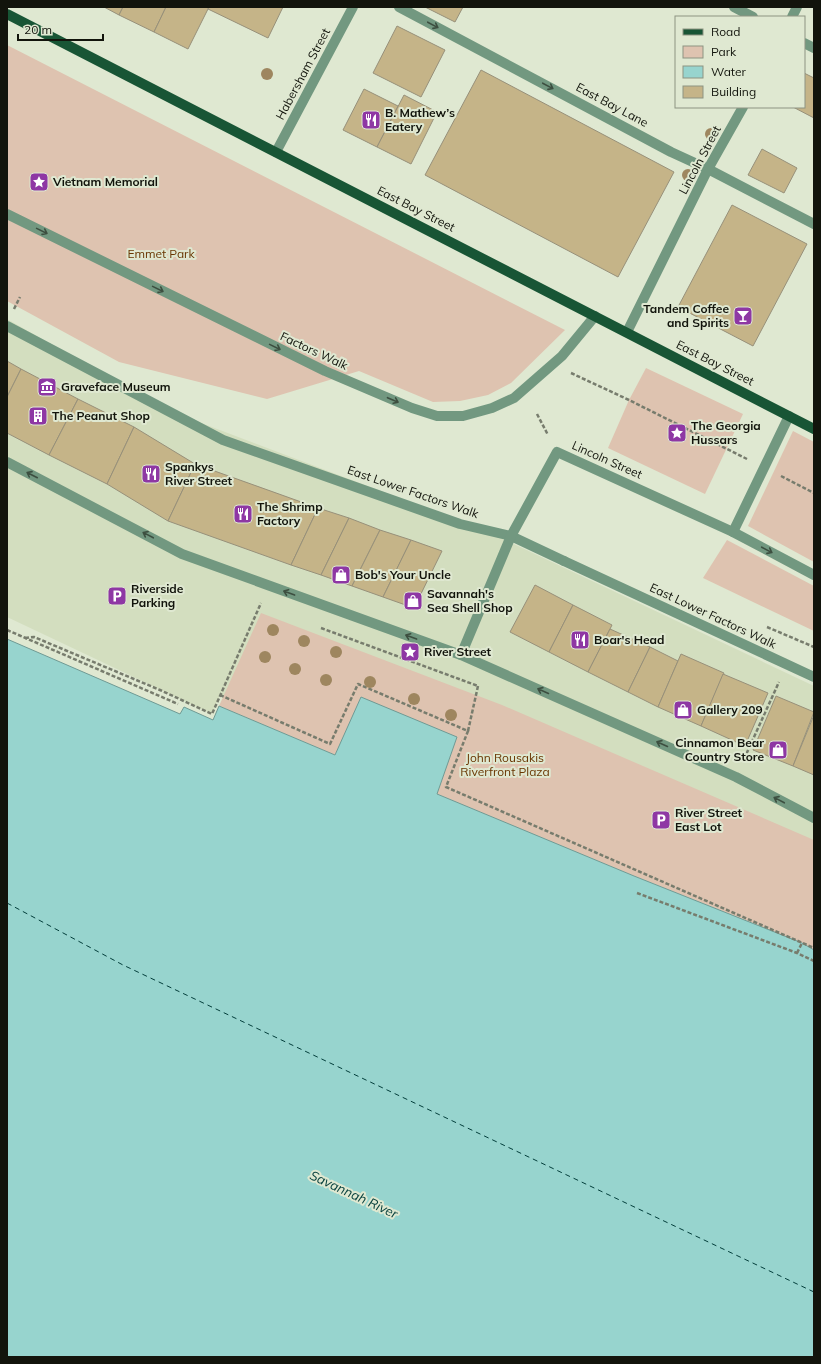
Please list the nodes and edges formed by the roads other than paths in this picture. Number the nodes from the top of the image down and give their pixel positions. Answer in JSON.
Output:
{"nodes":[{"id":1,"x":353,"y":7,"type":"edge"},
{"id":2,"x":399,"y":7,"type":"edge"},
{"id":3,"x":734,"y":7,"type":"edge"},
{"id":4,"x":797,"y":7,"type":"edge"},
{"id":5,"x":7,"y":14,"type":"edge"},
{"id":6,"x":751,"y":16,"type":"edge"},
{"id":7,"x":792,"y":16,"type":"edge"},
{"id":8,"x":805,"y":44,"type":"edge"},
{"id":9,"x":814,"y":48,"type":"edge"},
{"id":10,"x":742,"y":108,"type":"edge"},
{"id":11,"x":276,"y":152,"type":"junction"},
{"id":12,"x":708,"y":169,"type":"junction"},
{"id":13,"x":7,"y":214,"type":"edge"},
{"id":14,"x":814,"y":224,"type":"edge"},
{"id":15,"x":595,"y":316,"type":"junction"},
{"id":16,"x":7,"y":326,"type":"edge"},
{"id":17,"x":627,"y":332,"type":"junction"},
{"id":18,"x":789,"y":416,"type":"junction"},
{"id":19,"x":814,"y":429,"type":"edge"},
{"id":20,"x":7,"y":462,"type":"edge"},
{"id":21,"x":733,"y":532,"type":"junction"},
{"id":22,"x":510,"y":536,"type":"junction"},
{"id":23,"x":814,"y":575,"type":"edge"},
{"id":24,"x":461,"y":655,"type":"junction"},
{"id":25,"x":814,"y":677,"type":"edge"},
{"id":26,"x":814,"y":818,"type":"edge"}],
"edges":[{"from":1,"to":11,"type":"street","name":"Habersham Street"},
{"from":2,"to":12,"type":"street","name":"East Bay Lane","one_way":true},
{"from":3,"to":6,"type":"street"},
{"from":4,"to":7,"type":"street"},
{"from":5,"to":11,"type":"main road","name":"East Bay Street"},
{"from":8,"to":9,"type":"street"},
{"from":10,"to":12,"type":"street","name":"Lincoln Street"},
{"from":11,"to":15,"type":"main road","name":"East Bay Street"},
{"from":12,"to":14,"type":"street","name":"East Bay Lane"},
{"from":12,"to":17,"type":"street","name":"Lincoln Street"},
{"from":13,"to":15,"type":"street","name":"Factors Walk","one_way":true},
{"from":15,"to":17,"type":"main road","name":"East Bay Street"},
{"from":16,"to":22,"type":"street","name":"East Lower Factors Walk"},
{"from":17,"to":18,"type":"main road","name":"East Bay Street"},
{"from":18,"to":19,"type":"main road","name":"East Bay Street"},
{"from":18,"to":21,"type":"street"},
{"from":24,"to":20,"type":"street","one_way":true},
{"from":21,"to":22,"type":"street","name":"Lincoln Street"},
{"from":21,"to":23,"type":"street","one_way":true},
{"from":22,"to":24,"type":"street","name":"Lincoln Street"},
{"from":22,"to":25,"type":"street","name":"East Lower Factors Walk"},
{"from":26,"to":24,"type":"street","one_way":true}]}
